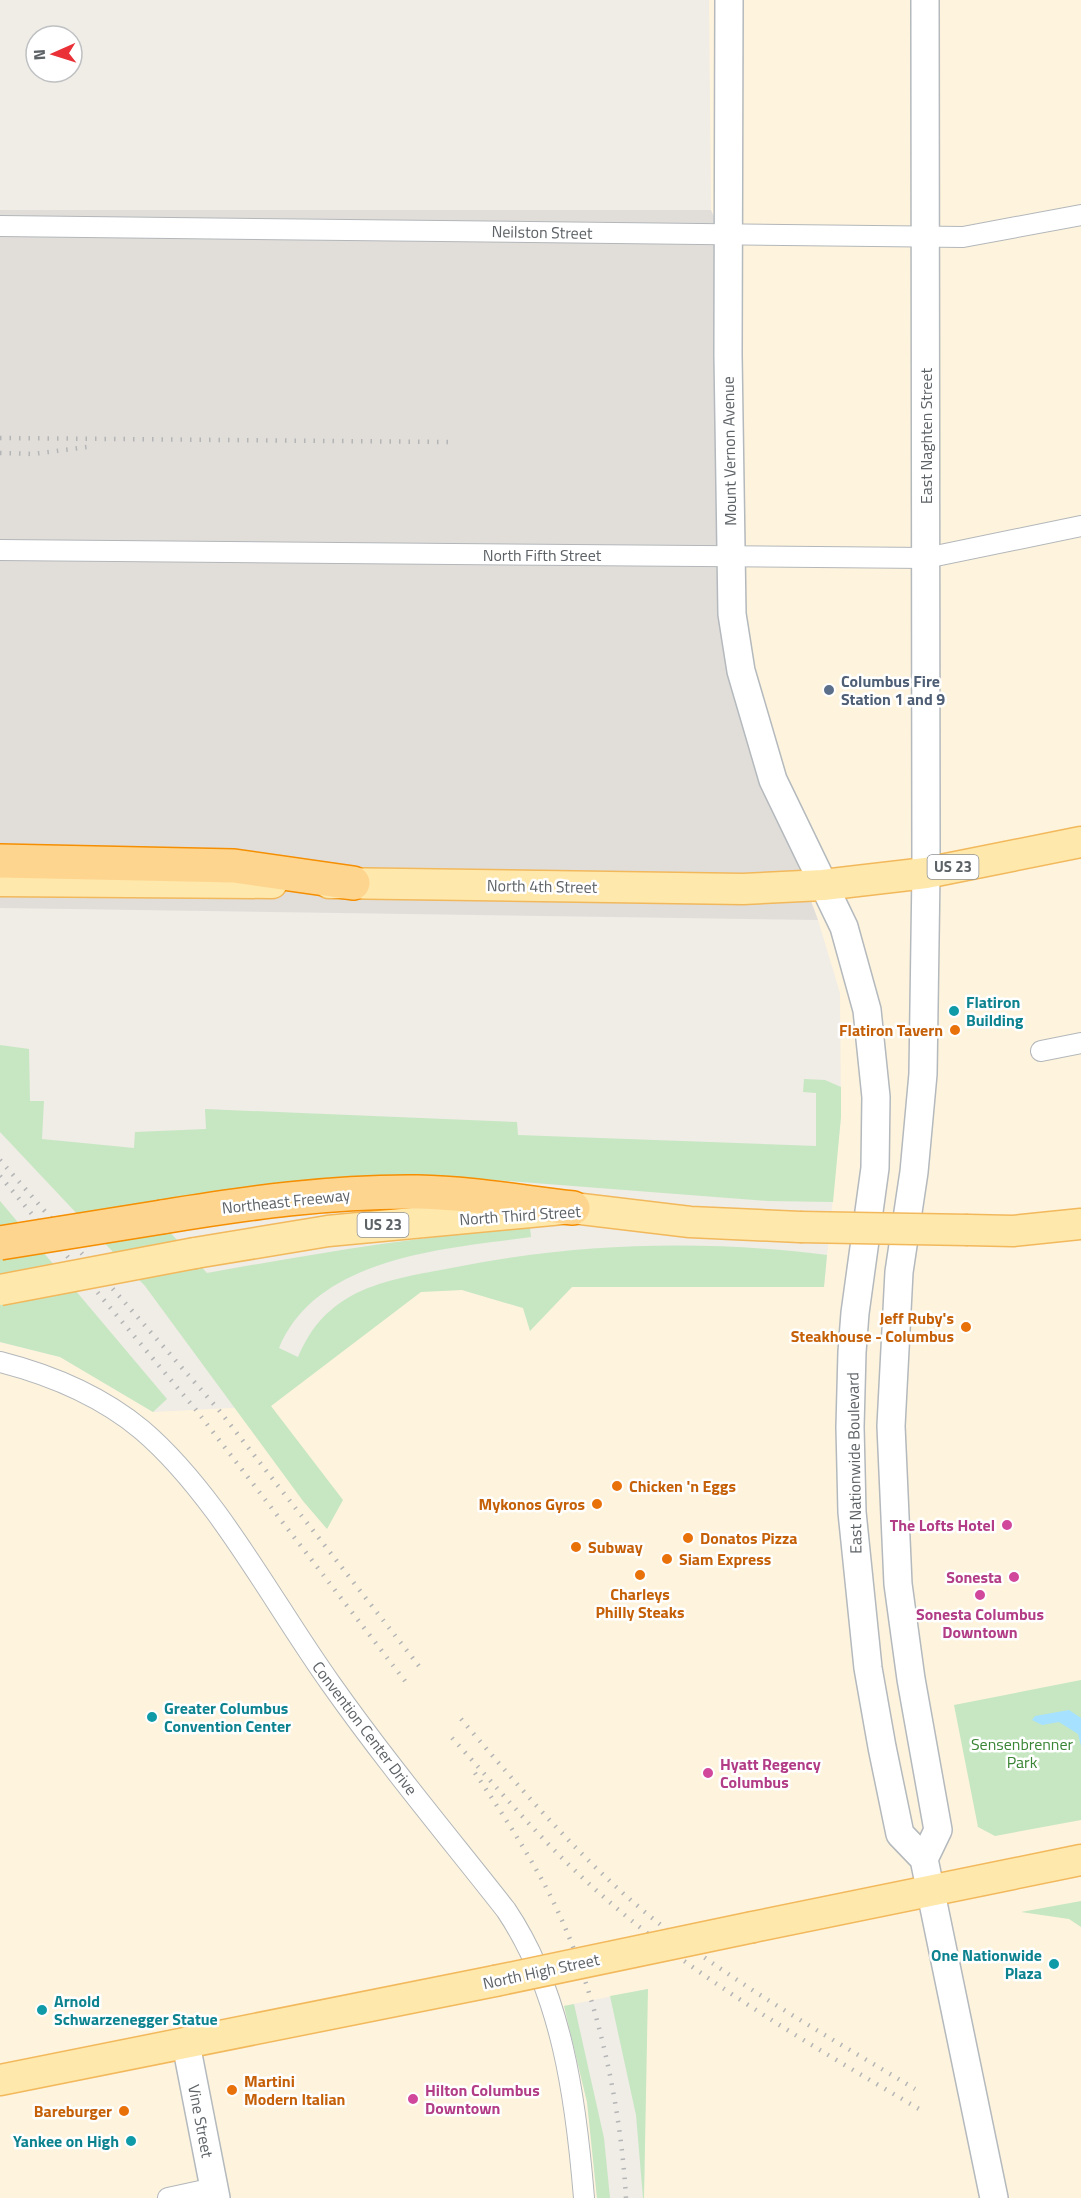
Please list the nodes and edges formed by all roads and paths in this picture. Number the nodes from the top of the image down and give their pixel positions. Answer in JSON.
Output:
{"nodes":[{"id":1,"x":729,"y":0,"type":"edge"},
{"id":2,"x":925,"y":0,"type":"edge"},
{"id":3,"x":1081,"y":215,"type":"edge"},
{"id":4,"x":0,"y":226,"type":"edge"},
{"id":5,"x":729,"y":235,"type":"junction"},
{"id":6,"x":926,"y":237,"type":"junction"},
{"id":7,"x":1081,"y":526,"type":"edge"},
{"id":8,"x":0,"y":550,"type":"edge"},
{"id":9,"x":730,"y":556,"type":"junction"},
{"id":10,"x":926,"y":558,"type":"junction"},
{"id":11,"x":1081,"y":842,"type":"edge"},
{"id":12,"x":0,"y":861,"type":"edge"},
{"id":13,"x":926,"y":873,"type":"junction"},
{"id":14,"x":0,"y":881,"type":"edge"},
{"id":15,"x":353,"y":883,"type":"junction"},
{"id":16,"x":823,"y":885,"type":"junction"},
{"id":17,"x":1081,"y":1043,"type":"edge"},
{"id":18,"x":1041,"y":1051,"type":"dead end"},
{"id":19,"x":877,"y":1116,"type":"junction"},
{"id":20,"x":916,"y":1146,"type":"junction"},
{"id":21,"x":573,"y":1209,"type":"junction"},
{"id":22,"x":1081,"y":1224,"type":"edge"},
{"id":23,"x":0,"y":1242,"type":"edge"},
{"id":24,"x":0,"y":1290,"type":"edge"},
{"id":25,"x":0,"y":1362,"type":"edge"},
{"id":26,"x":924,"y":1858,"type":"junction"},
{"id":27,"x":1081,"y":1860,"type":"edge"},
{"id":28,"x":930,"y":1891,"type":"junction"},
{"id":29,"x":186,"y":2044,"type":"junction"},
{"id":30,"x":0,"y":2080,"type":"edge"},
{"id":31,"x":215,"y":2193,"type":"edge"},
{"id":32,"x":168,"y":2198,"type":"edge"},
{"id":33,"x":584,"y":2198,"type":"edge"},
{"id":34,"x":994,"y":2198,"type":"edge"}],
"edges":[{"from":1,"to":5,"type":"main road","name":"Mount Vernon Avenue"},
{"from":2,"to":6,"type":"main road","name":"East Naghten Street"},
{"from":3,"to":6,"type":"street","name":"Neilston Street"},
{"from":4,"to":5,"type":"street","name":"Neilston Street"},
{"from":5,"to":6,"type":"street","name":"Neilston Street"},
{"from":5,"to":9,"type":"main road","name":"Mount Vernon Avenue"},
{"from":6,"to":10,"type":"main road","name":"East Naghten Street"},
{"from":7,"to":10,"type":"street","name":"North Fifth Street"},
{"from":8,"to":9,"type":"street","name":"North Fifth Street"},
{"from":9,"to":10,"type":"street","name":"North Fifth Street"},
{"from":9,"to":16,"type":"main road","name":"Mount Vernon Avenue"},
{"from":10,"to":13,"type":"main road","name":"East Naghten Street"},
{"from":11,"to":13,"type":"main road","name":"North 4th Street","number":"US 23"},
{"from":12,"to":15,"type":"highway"},
{"from":13,"to":16,"type":"main road","name":"North 4th Street","number":"US 23"},
{"from":13,"to":20,"type":"main road"},
{"from":14,"to":15,"type":"main road","name":"North 4th Street","number":"US 23"},
{"from":15,"to":16,"type":"main road","name":"North 4th Street","number":"US 23"},
{"from":16,"to":19,"type":"main road","name":"East Nationwide Boulevard"},
{"from":17,"to":18,"type":"street"},
{"from":19,"to":20,"type":"main road"},
{"from":19,"to":26,"type":"main road","name":"East Nationwide Boulevard"},
{"from":20,"to":26,"type":"main road"},
{"from":21,"to":22,"type":"main road","name":"North Third Street","number":"US 23","bridge":true},
{"from":21,"to":23,"type":"highway","name":"Northeast Freeway","bridge":true},
{"from":21,"to":24,"type":"main road","name":"North Third Street","number":"US 23","bridge":true},
{"from":25,"to":33,"type":"street","name":"Convention Center Drive"},
{"from":26,"to":28,"type":"main road"},
{"from":27,"to":28,"type":"main road","name":"North High Street"},
{"from":28,"to":29,"type":"main road","name":"North High Street","bridge":true},
{"from":28,"to":34,"type":"main road"},
{"from":29,"to":30,"type":"main road","name":"North High Street"},
{"from":29,"to":31,"type":"main road","name":"Vine Street"},
{"from":31,"to":32,"type":"street"}]}
